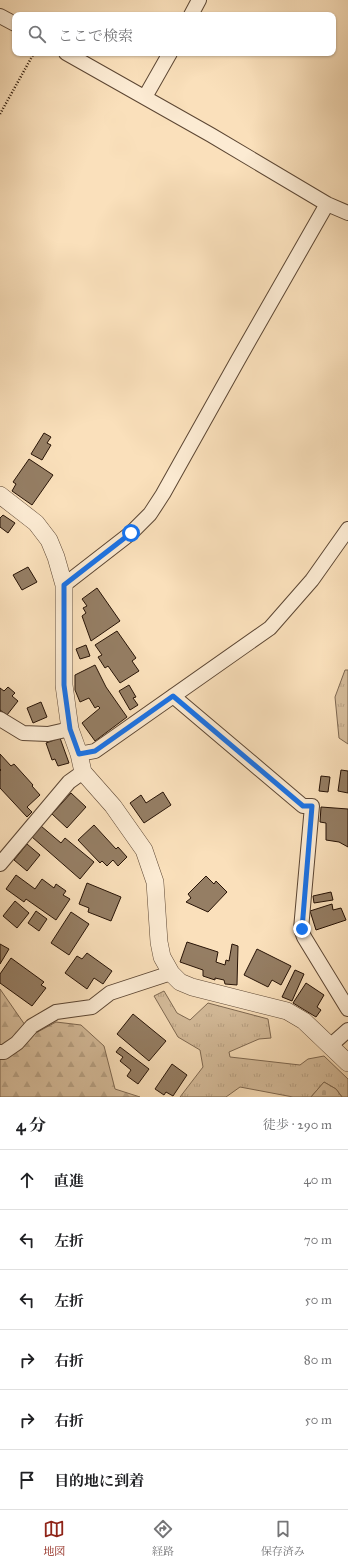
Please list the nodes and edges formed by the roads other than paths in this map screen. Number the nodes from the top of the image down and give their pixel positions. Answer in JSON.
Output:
{"nodes":[{"id":1,"x":199,"y":0,"type":"edge"},
{"id":2,"x":193,"y":12,"type":"edge"},
{"id":3,"x":0,"y":16,"type":"edge"},
{"id":4,"x":12,"y":22,"type":"edge"},
{"id":5,"x":71,"y":56,"type":"edge"},
{"id":6,"x":168,"y":56,"type":"edge"},
{"id":7,"x":145,"y":97,"type":"junction"},
{"id":8,"x":327,"y":204,"type":"junction"},
{"id":9,"x":348,"y":213,"type":"edge"},
{"id":10,"x":0,"y":495,"type":"edge"},
{"id":11,"x":348,"y":529,"type":"edge"},
{"id":12,"x":64,"y":585,"type":"junction"},
{"id":13,"x":173,"y":696,"type":"junction"},
{"id":14,"x":0,"y":719,"type":"edge"},
{"id":15,"x":70,"y":729,"type":"junction"},
{"id":16,"x":79,"y":754,"type":"junction"},
{"id":17,"x":83,"y":772,"type":"junction"},
{"id":18,"x":0,"y":864,"type":"edge"},
{"id":19,"x":171,"y":973,"type":"junction"},
{"id":20,"x":348,"y":1009,"type":"edge"},
{"id":21,"x":348,"y":1030,"type":"edge"},
{"id":22,"x":330,"y":1046,"type":"junction"},
{"id":23,"x":0,"y":1052,"type":"edge"},
{"id":24,"x":348,"y":1063,"type":"edge"}],
"edges":[{"from":1,"to":2,"type":"street"},
{"from":3,"to":4,"type":"street"},
{"from":5,"to":7,"type":"street"},
{"from":6,"to":7,"type":"street"},
{"from":7,"to":8,"type":"street"},
{"from":8,"to":9,"type":"street"},
{"from":8,"to":12,"type":"street"},
{"from":10,"to":12,"type":"street"},
{"from":11,"to":13,"type":"street"},
{"from":12,"to":15,"type":"street"},
{"from":13,"to":16,"type":"street"},
{"from":13,"to":20,"type":"street"},
{"from":14,"to":15,"type":"street"},
{"from":15,"to":16,"type":"street"},
{"from":16,"to":17,"type":"street"},
{"from":17,"to":18,"type":"street"},
{"from":17,"to":19,"type":"street"},
{"from":19,"to":22,"type":"street"},
{"from":19,"to":23,"type":"street"},
{"from":21,"to":22,"type":"street"},
{"from":22,"to":24,"type":"street"}]}
